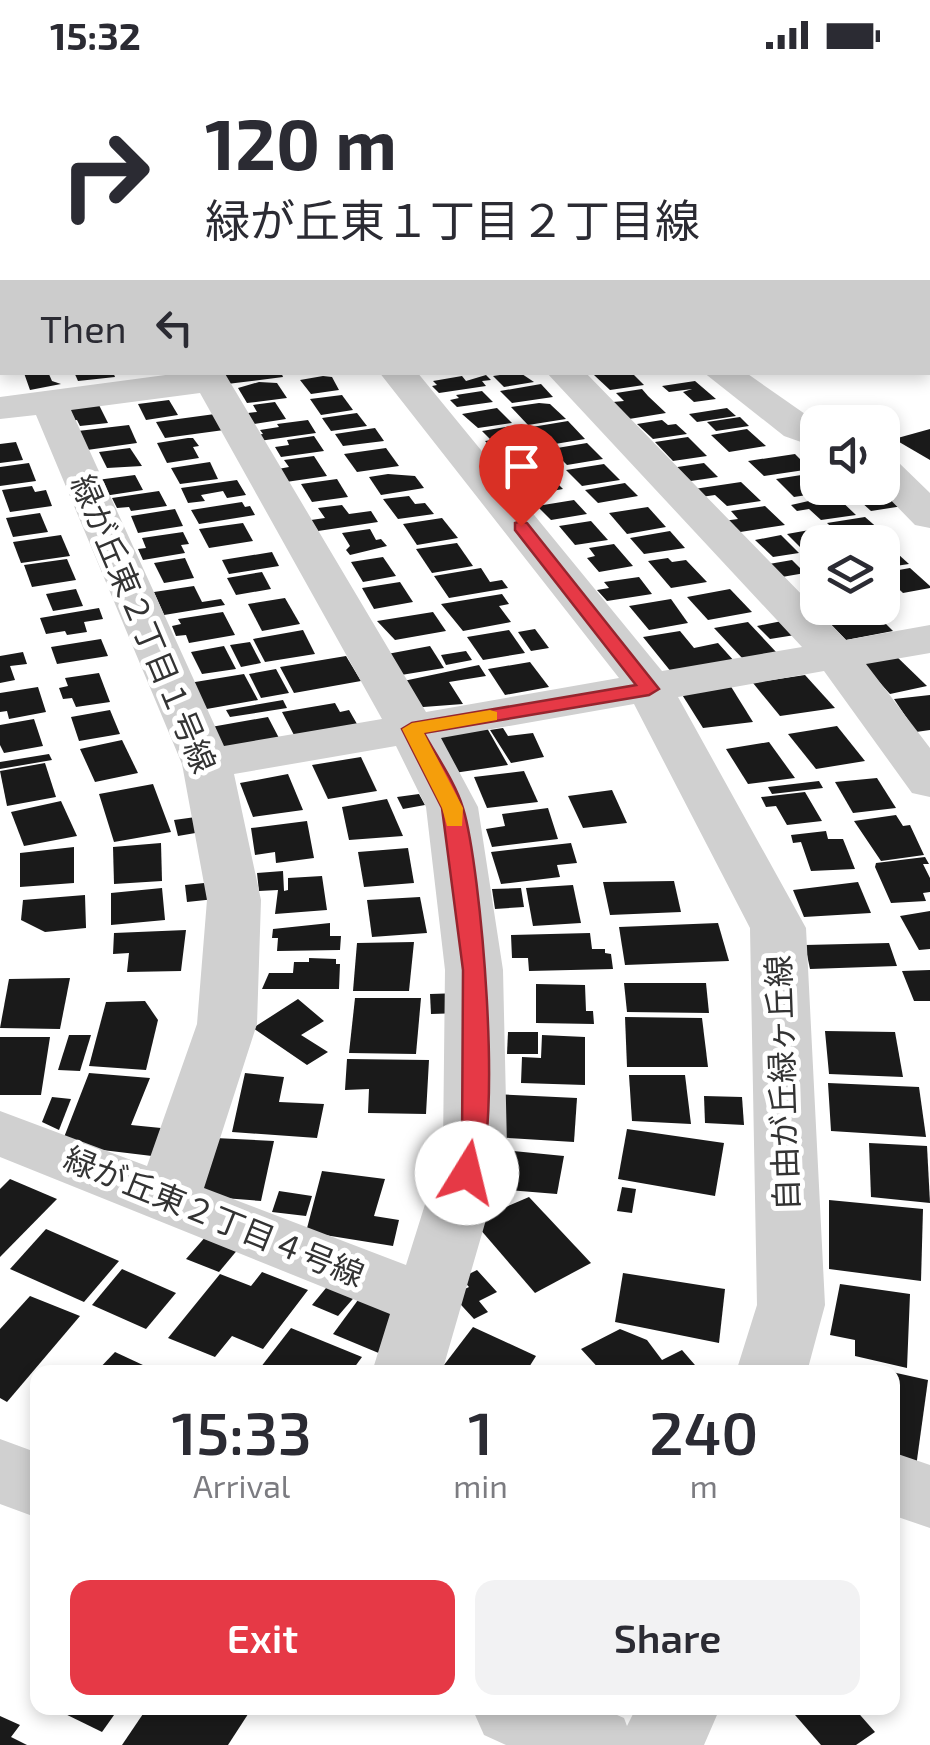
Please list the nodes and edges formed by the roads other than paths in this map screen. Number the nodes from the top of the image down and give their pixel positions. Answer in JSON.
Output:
{"nodes":[{"id":1,"x":399,"y":375,"type":"edge"},
{"id":2,"x":567,"y":375,"type":"edge"},
{"id":3,"x":725,"y":375,"type":"edge"},
{"id":4,"x":209,"y":377,"type":"edge"},
{"id":5,"x":24,"y":405,"type":"edge"},
{"id":6,"x":800,"y":429,"type":"edge"},
{"id":7,"x":900,"y":486,"type":"edge"},
{"id":8,"x":930,"y":516,"type":"edge"},
{"id":9,"x":930,"y":639,"type":"edge"},
{"id":10,"x":836,"y":656,"type":"junction"},
{"id":11,"x":649,"y":689,"type":"junction"},
{"id":12,"x":412,"y":729,"type":"junction"},
{"id":13,"x":207,"y":764,"type":"junction"},
{"id":14,"x":930,"y":782,"type":"edge"},
{"id":15,"x":0,"y":1133,"type":"edge"},
{"id":16,"x":168,"y":1200,"type":"junction"},
{"id":17,"x":428,"y":1302,"type":"junction"},
{"id":18,"x":409,"y":1365,"type":"edge"},
{"id":19,"x":774,"y":1365,"type":"edge"},
{"id":20,"x":0,"y":1470,"type":"edge"},
{"id":21,"x":30,"y":1484,"type":"edge"},
{"id":22,"x":900,"y":1486,"type":"edge"},
{"id":23,"x":930,"y":1497,"type":"edge"},
{"id":24,"x":528,"y":1715,"type":"edge"},
{"id":25,"x":676,"y":1715,"type":"edge"},
{"id":26,"x":594,"y":1745,"type":"edge"},
{"id":27,"x":661,"y":1745,"type":"edge"}],
"edges":[{"from":1,"to":11,"type":"street","name":"自由が丘緑ヶ丘線"},
{"from":2,"to":10,"type":"street"},
{"from":3,"to":6,"type":"street"},
{"from":4,"to":5,"type":"street"},
{"from":4,"to":12,"type":"street"},
{"from":5,"to":13,"type":"street","name":"緑が丘東２丁目１号線"},
{"from":7,"to":8,"type":"street"},
{"from":9,"to":10,"type":"street"},
{"from":10,"to":11,"type":"street"},
{"from":10,"to":14,"type":"street"},
{"from":11,"to":12,"type":"street"},
{"from":11,"to":19,"type":"street","name":"自由が丘緑ヶ丘線"},
{"from":12,"to":13,"type":"street"},
{"from":12,"to":17,"type":"street"},
{"from":13,"to":16,"type":"street","name":"緑が丘東２丁目１号線"},
{"from":15,"to":16,"type":"street","name":"緑が丘東２丁目４号線"},
{"from":16,"to":17,"type":"street","name":"緑が丘東２丁目４号線"},
{"from":17,"to":18,"type":"street"},
{"from":20,"to":21,"type":"street"},
{"from":22,"to":23,"type":"street"},
{"from":24,"to":26,"type":"street"},
{"from":25,"to":27,"type":"street"}]}
